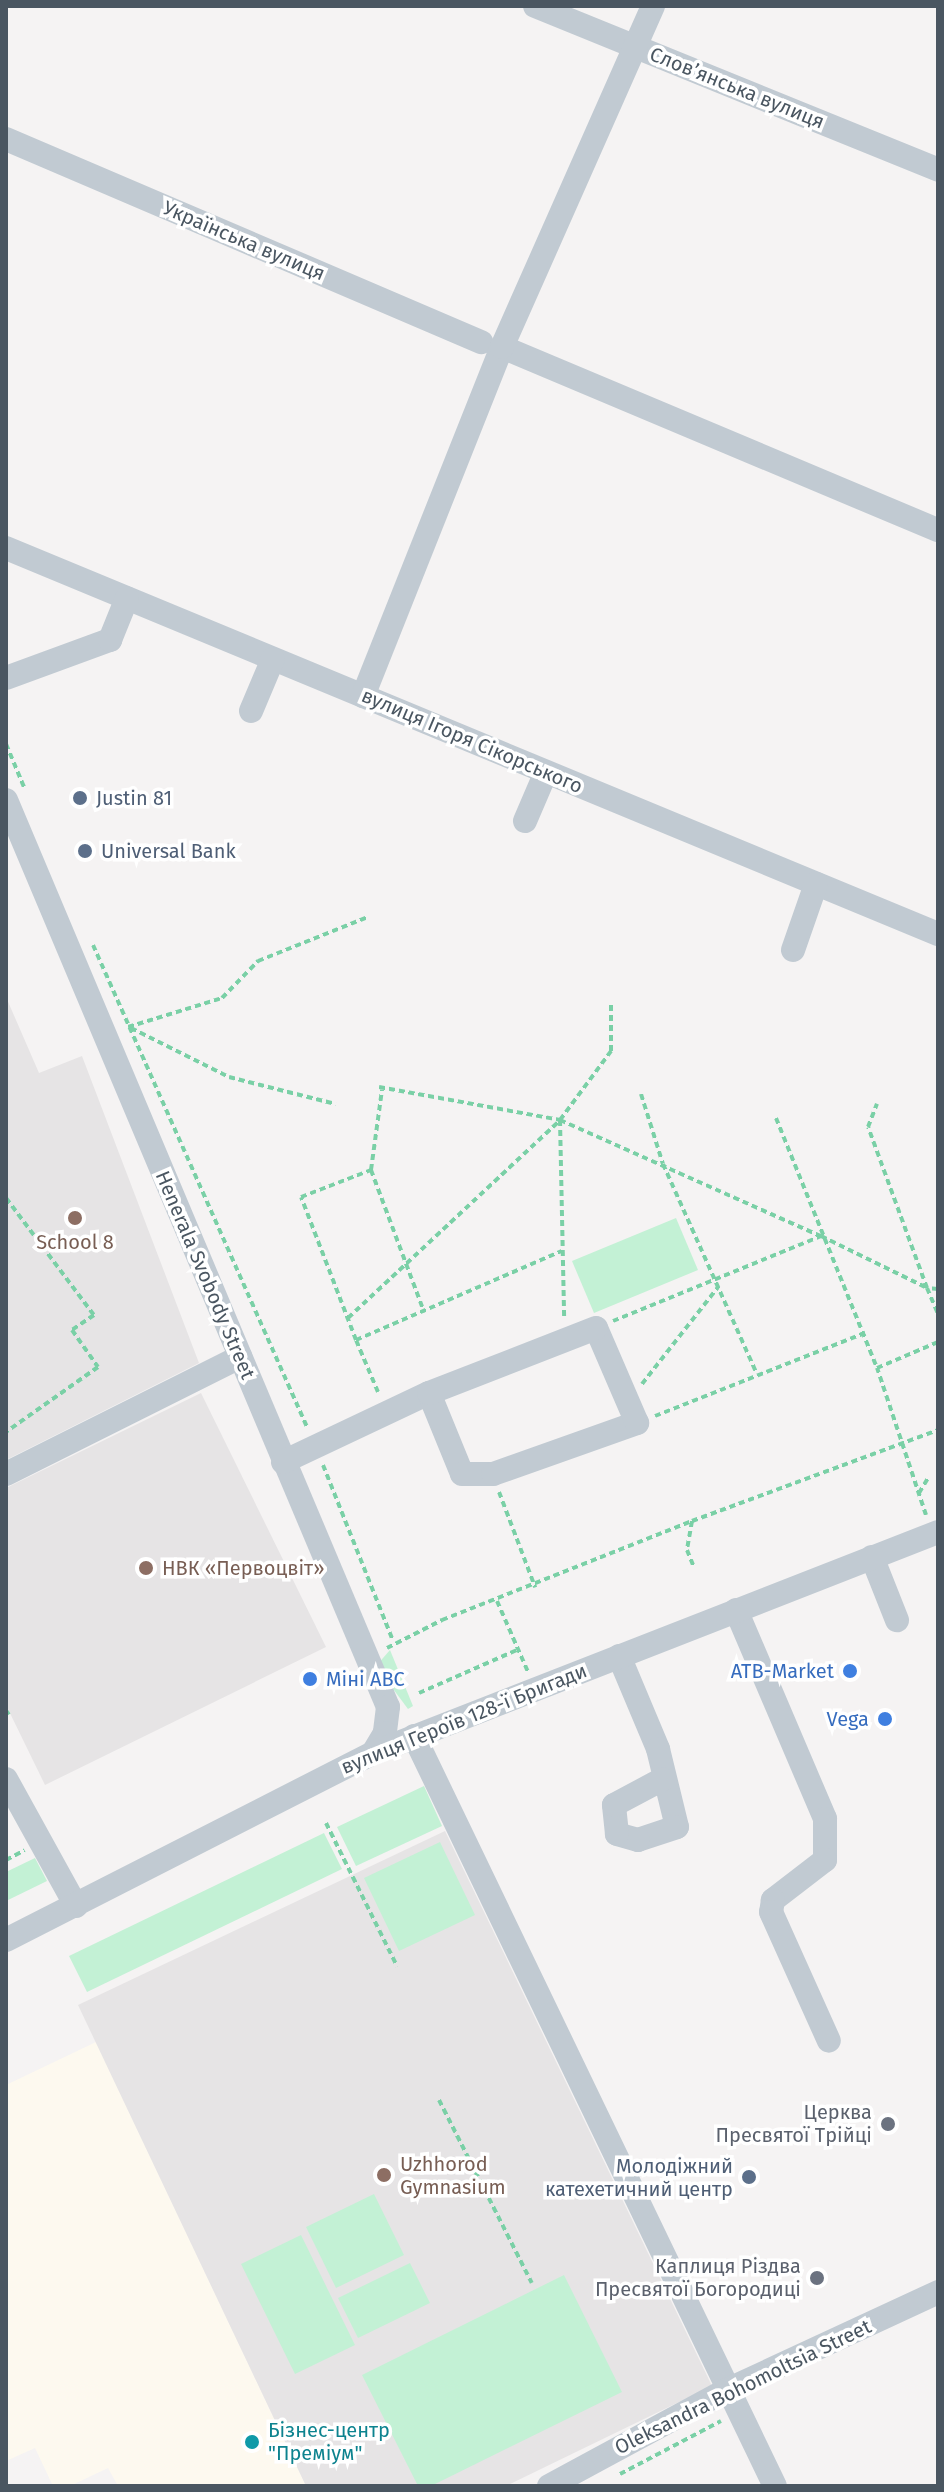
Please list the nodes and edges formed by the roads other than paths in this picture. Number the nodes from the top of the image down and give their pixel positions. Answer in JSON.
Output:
{"nodes":[{"id":1,"x":535,"y":6,"type":"edge"},
{"id":2,"x":653,"y":6,"type":"edge"},
{"id":3,"x":637,"y":48,"type":"junction"},
{"id":4,"x":6,"y":139,"type":"edge"},
{"id":5,"x":938,"y":170,"type":"edge"},
{"id":6,"x":492,"y":344,"type":"junction"},
{"id":7,"x":938,"y":530,"type":"edge"},
{"id":8,"x":6,"y":548,"type":"edge"},
{"id":9,"x":127,"y":598,"type":"junction"},
{"id":10,"x":273,"y":659,"type":"junction"},
{"id":11,"x":6,"y":678,"type":"edge"},
{"id":12,"x":363,"y":696,"type":"junction"},
{"id":13,"x":251,"y":711,"type":"dead end"},
{"id":14,"x":546,"y":772,"type":"junction"},
{"id":15,"x":18,"y":801,"type":"edge"},
{"id":16,"x":525,"y":821,"type":"dead end"},
{"id":17,"x":816,"y":884,"type":"junction"},
{"id":18,"x":938,"y":934,"type":"edge"},
{"id":19,"x":793,"y":950,"type":"dead end"},
{"id":20,"x":240,"y":1357,"type":"junction"},
{"id":21,"x":429,"y":1393,"type":"junction"},
{"id":22,"x":283,"y":1462,"type":"junction"},
{"id":23,"x":6,"y":1474,"type":"edge"},
{"id":24,"x":935,"y":1533,"type":"edge"},
{"id":25,"x":872,"y":1557,"type":"junction"},
{"id":26,"x":736,"y":1610,"type":"junction"},
{"id":27,"x":897,"y":1620,"type":"dead end"},
{"id":28,"x":619,"y":1656,"type":"junction"},
{"id":29,"x":388,"y":1707,"type":"junction"},
{"id":30,"x":420,"y":1733,"type":"junction"},
{"id":31,"x":373,"y":1753,"type":"junction"},
{"id":32,"x":6,"y":1779,"type":"edge"},
{"id":33,"x":663,"y":1779,"type":"dead end"},
{"id":34,"x":76,"y":1906,"type":"junction"},
{"id":35,"x":6,"y":1940,"type":"edge"},
{"id":36,"x":829,"y":2041,"type":"dead end"},
{"id":37,"x":938,"y":2292,"type":"edge"},
{"id":38,"x":725,"y":2391,"type":"junction"},
{"id":39,"x":549,"y":2486,"type":"edge"},
{"id":40,"x":775,"y":2486,"type":"edge"}],
"edges":[{"from":1,"to":3,"type":"street","name":"Словʼянська вулиця"},
{"from":2,"to":3,"type":"street"},
{"from":3,"to":5,"type":"street","name":"Словʼянська вулиця"},
{"from":3,"to":6,"type":"street"},
{"from":4,"to":6,"type":"street","name":"Українська вулиця"},
{"from":6,"to":7,"type":"street","name":"Українська вулиця"},
{"from":6,"to":12,"type":"street"},
{"from":8,"to":9,"type":"street","name":"вулиця Ігоря Сікорського"},
{"from":9,"to":10,"type":"street","name":"вулиця Ігоря Сікорського"},
{"from":9,"to":11,"type":"street"},
{"from":10,"to":12,"type":"street","name":"вулиця Ігоря Сікорського"},
{"from":10,"to":13,"type":"street"},
{"from":12,"to":14,"type":"street","name":"вулиця Ігоря Сікорського"},
{"from":14,"to":16,"type":"street"},
{"from":14,"to":17,"type":"street","name":"вулиця Ігоря Сікорського"},
{"from":15,"to":20,"type":"street","name":"Henerala Svobody Street"},
{"from":17,"to":18,"type":"street","name":"вулиця Ігоря Сікорського"},
{"from":17,"to":19,"type":"street"},
{"from":20,"to":22,"type":"street","name":"Henerala Svobody Street"},
{"from":20,"to":23,"type":"street"},
{"from":21,"to":21,"type":"street"},
{"from":21,"to":22,"type":"street"},
{"from":22,"to":29,"type":"street","name":"Henerala Svobody Street"},
{"from":24,"to":25,"type":"street","name":"вулиця Героїв 128-ї Бригади"},
{"from":25,"to":26,"type":"street","name":"вулиця Героїв 128-ї Бригади"},
{"from":25,"to":27,"type":"street"},
{"from":26,"to":28,"type":"street","name":"вулиця Героїв 128-ї Бригади"},
{"from":26,"to":36,"type":"street"},
{"from":28,"to":30,"type":"street","name":"вулиця Героїв 128-ї Бригади"},
{"from":28,"to":33,"type":"street"},
{"from":29,"to":30,"type":"street"},
{"from":29,"to":31,"type":"street"},
{"from":30,"to":31,"type":"street","name":"вулиця Героїв 128-ї Бригади"},
{"from":30,"to":38,"type":"street"},
{"from":31,"to":34,"type":"street","name":"вулиця Героїв 128-ї Бригади"},
{"from":32,"to":34,"type":"street"},
{"from":34,"to":35,"type":"street","name":"вулиця Героїв 128-ї Бригади"},
{"from":37,"to":38,"type":"street","name":"Oleksandra Bohomoltsia Street"},
{"from":38,"to":39,"type":"street","name":"Oleksandra Bohomoltsia Street"},
{"from":38,"to":40,"type":"street"}]}
